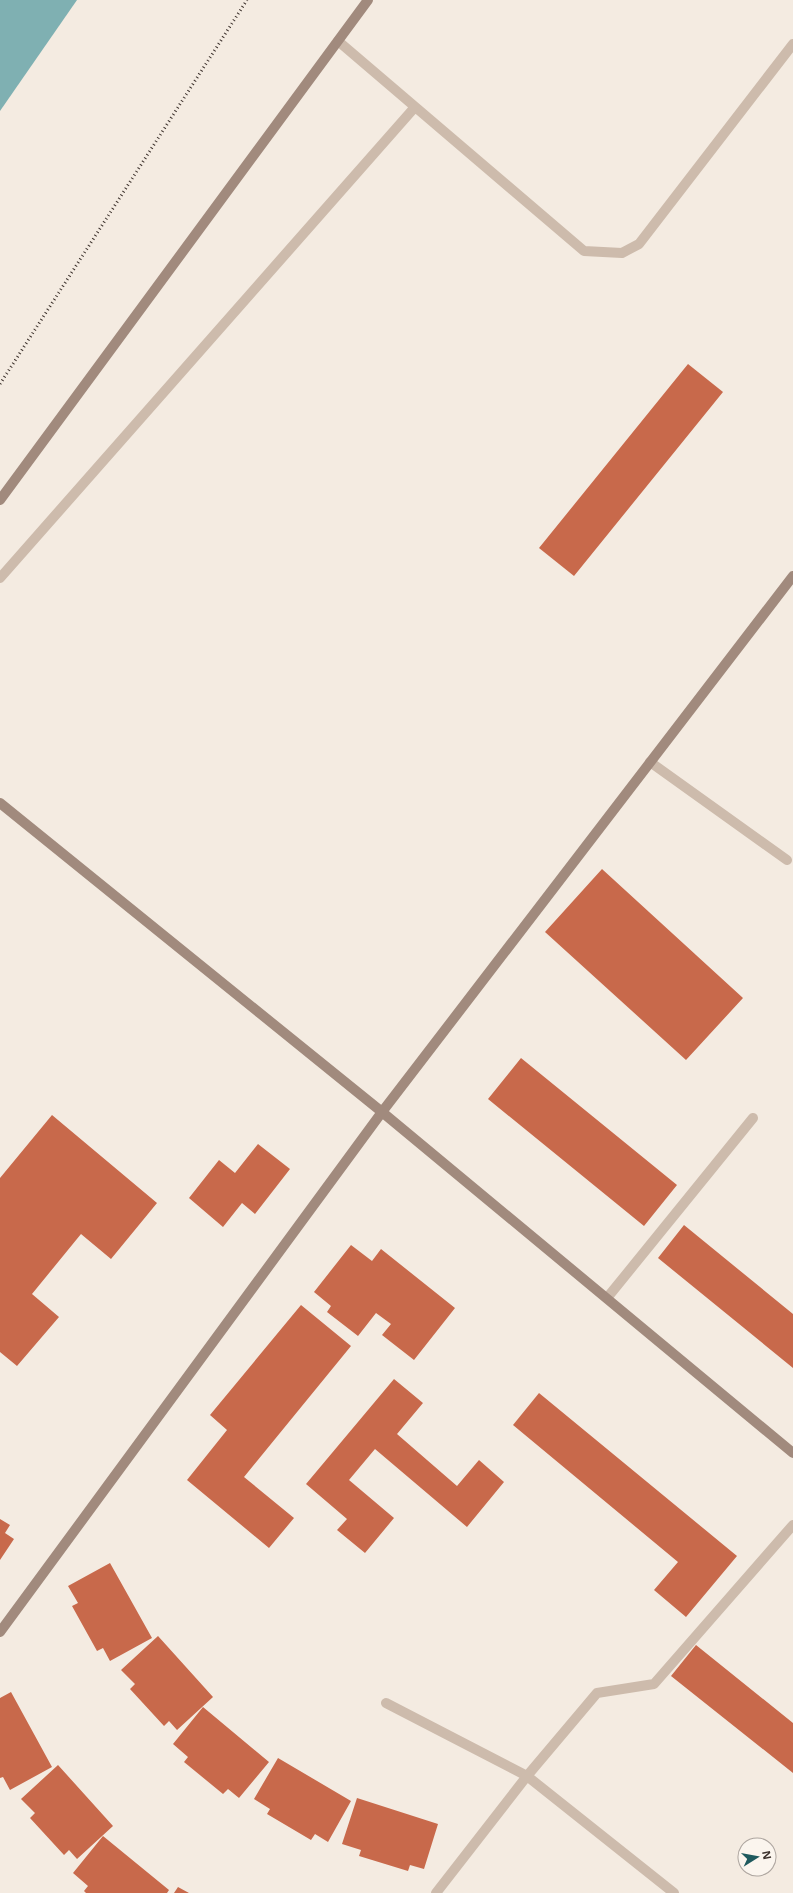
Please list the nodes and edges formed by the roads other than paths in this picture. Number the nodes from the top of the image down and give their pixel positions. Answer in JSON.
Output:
{"nodes":[{"id":1,"x":368,"y":0,"type":"edge"},
{"id":2,"x":338,"y":41,"type":"junction"},
{"id":3,"x":793,"y":44,"type":"edge"},
{"id":4,"x":415,"y":107,"type":"junction"},
{"id":5,"x":0,"y":500,"type":"edge"},
{"id":6,"x":793,"y":576,"type":"edge"},
{"id":7,"x":0,"y":578,"type":"edge"},
{"id":8,"x":650,"y":762,"type":"junction"},
{"id":9,"x":0,"y":803,"type":"edge"},
{"id":10,"x":787,"y":860,"type":"dead end"},
{"id":11,"x":382,"y":1112,"type":"junction"},
{"id":12,"x":753,"y":1118,"type":"dead end"},
{"id":13,"x":607,"y":1298,"type":"junction"},
{"id":14,"x":793,"y":1453,"type":"edge"},
{"id":15,"x":793,"y":1525,"type":"edge"},
{"id":16,"x":0,"y":1632,"type":"edge"},
{"id":17,"x":386,"y":1702,"type":"dead end"},
{"id":18,"x":527,"y":1776,"type":"junction"},
{"id":19,"x":436,"y":1893,"type":"edge"},
{"id":20,"x":674,"y":1893,"type":"edge"}],
"edges":[{"from":1,"to":2,"type":"street"},
{"from":2,"to":4,"type":"street"},
{"from":2,"to":5,"type":"street"},
{"from":3,"to":4,"type":"street"},
{"from":4,"to":7,"type":"street"},
{"from":6,"to":8,"type":"street"},
{"from":8,"to":10,"type":"street"},
{"from":8,"to":11,"type":"street"},
{"from":9,"to":11,"type":"street"},
{"from":11,"to":13,"type":"street"},
{"from":11,"to":16,"type":"street"},
{"from":12,"to":13,"type":"street"},
{"from":13,"to":14,"type":"street"},
{"from":15,"to":18,"type":"street"},
{"from":17,"to":18,"type":"street"},
{"from":18,"to":19,"type":"street"},
{"from":18,"to":20,"type":"street"}]}
